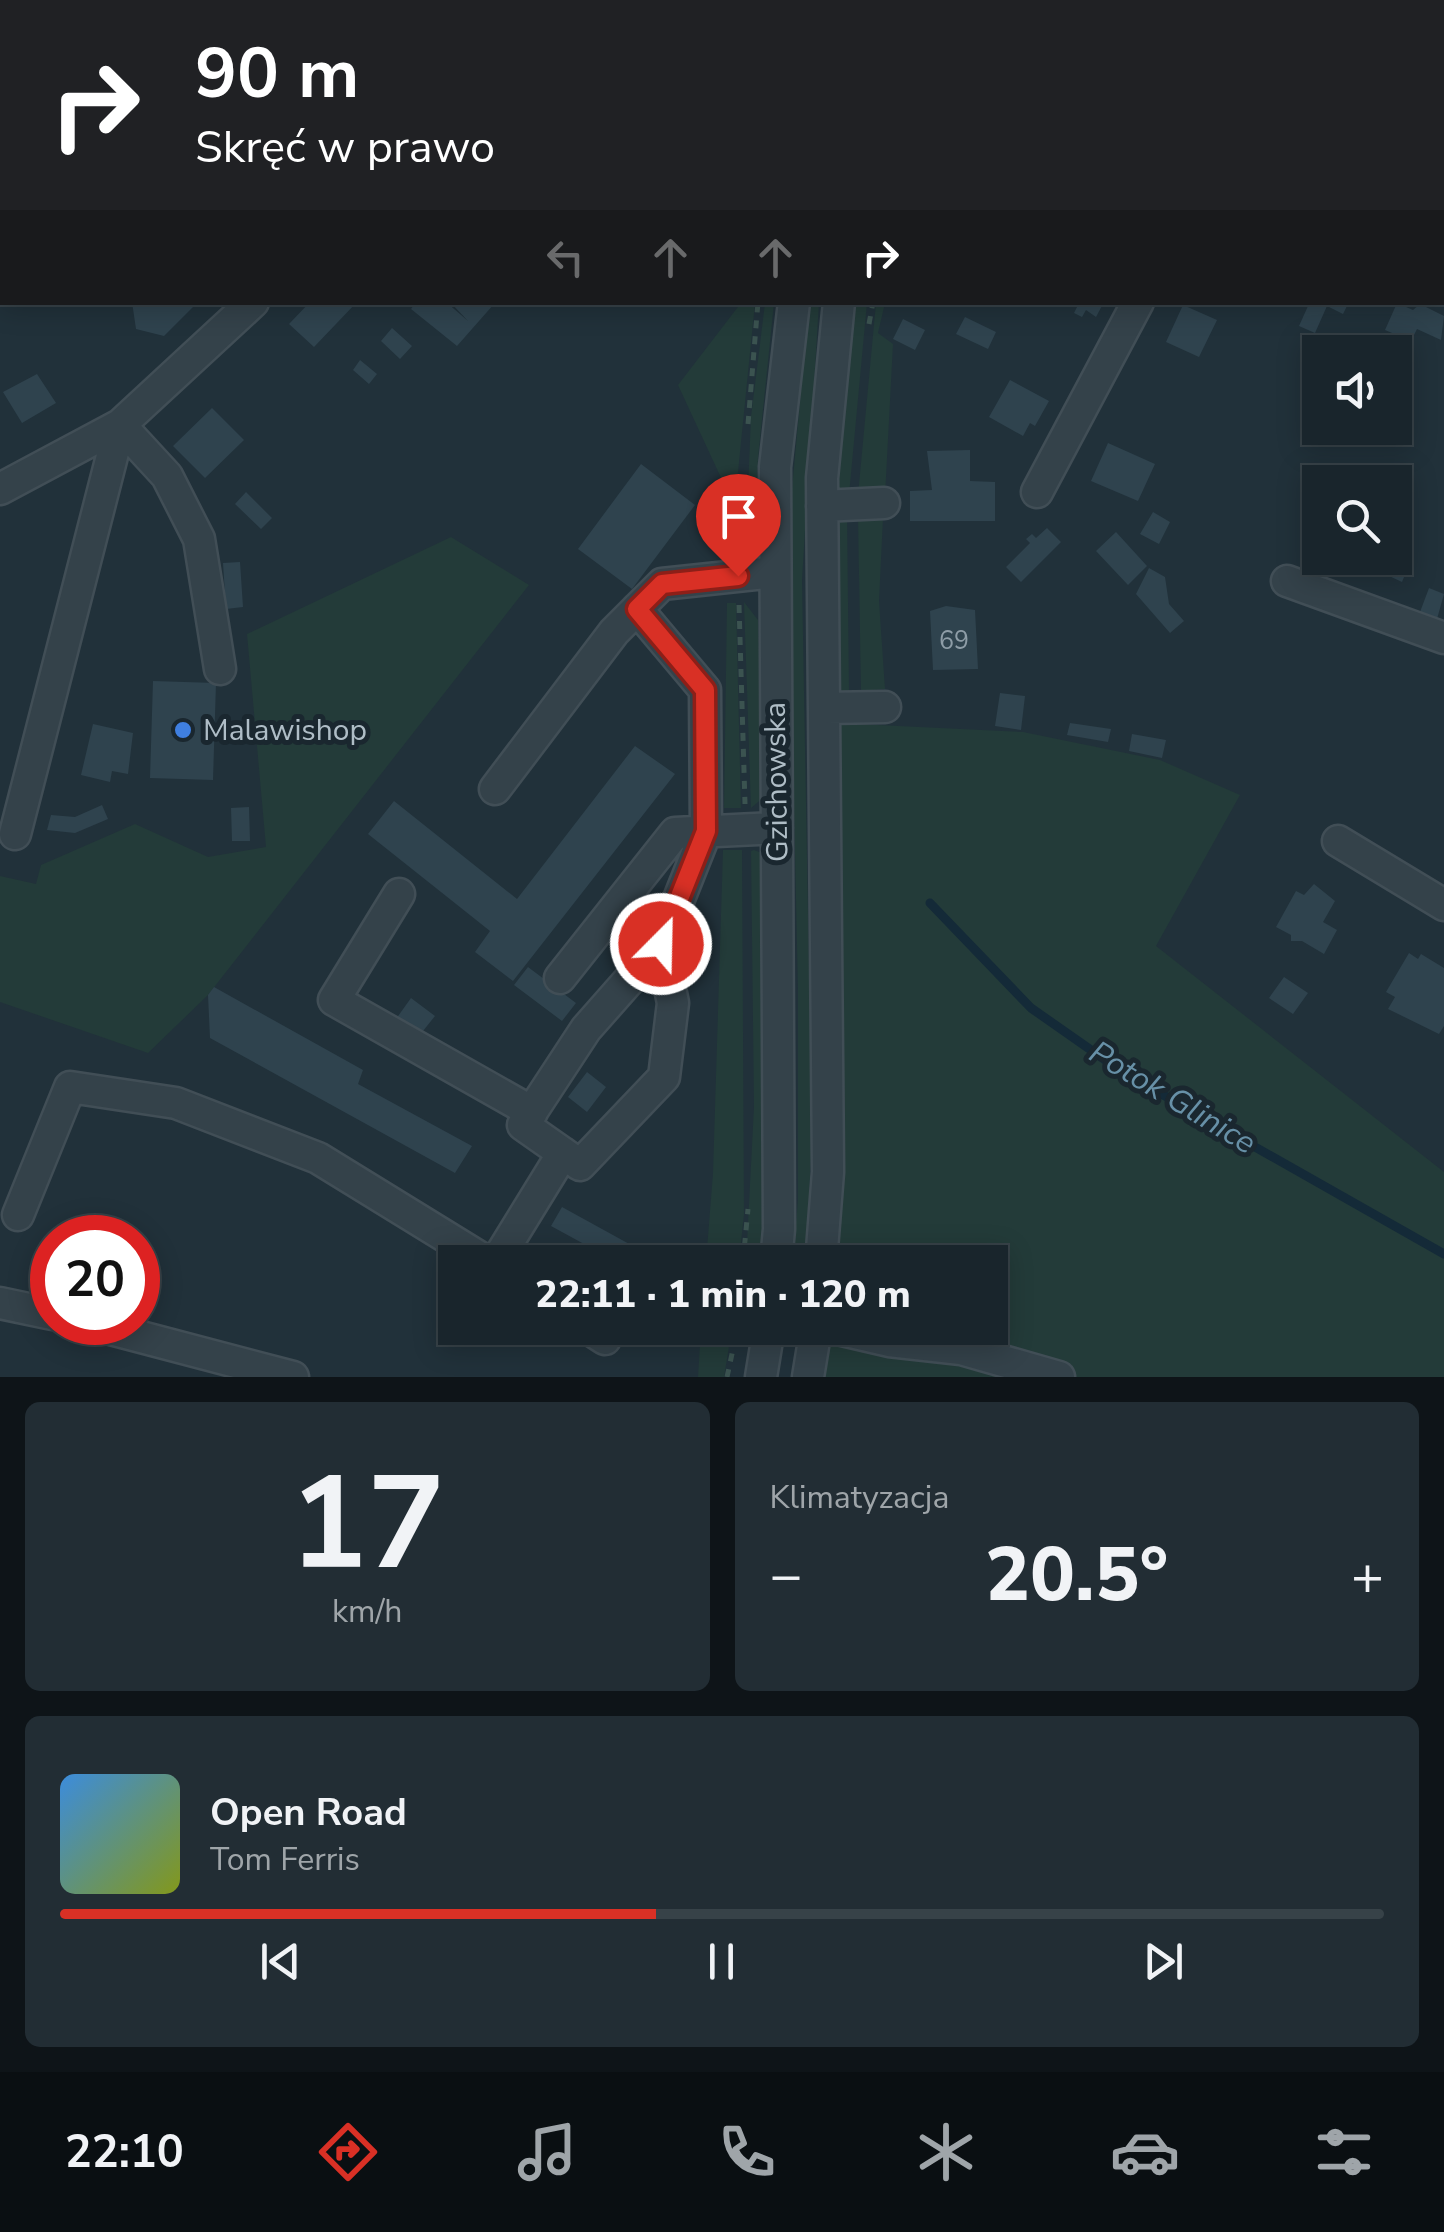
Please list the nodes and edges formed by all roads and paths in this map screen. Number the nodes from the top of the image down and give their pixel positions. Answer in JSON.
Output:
{"nodes":[{"id":1,"x":250,"y":305,"type":"edge"},
{"id":2,"x":794,"y":305,"type":"edge"},
{"id":3,"x":839,"y":305,"type":"edge"},
{"id":4,"x":1136,"y":305,"type":"edge"},
{"id":5,"x":120,"y":425,"type":"junction"},
{"id":6,"x":0,"y":488,"type":"edge"},
{"id":7,"x":1038,"y":492,"type":"dead end"},
{"id":8,"x":884,"y":503,"type":"dead end"},
{"id":9,"x":822,"y":506,"type":"junction"},
{"id":10,"x":774,"y":572,"type":"junction"},
{"id":11,"x":1287,"y":581,"type":"dead end"},
{"id":12,"x":637,"y":609,"type":"junction"},
{"id":13,"x":1444,"y":638,"type":"edge"},
{"id":14,"x":220,"y":669,"type":"dead end"},
{"id":15,"x":885,"y":707,"type":"dead end"},
{"id":16,"x":824,"y":708,"type":"junction"},
{"id":17,"x":496,"y":789,"type":"dead end"},
{"id":18,"x":777,"y":828,"type":"junction"},
{"id":19,"x":706,"y":831,"type":"junction"},
{"id":20,"x":15,"y":834,"type":"dead end"},
{"id":21,"x":1338,"y":841,"type":"dead end"},
{"id":22,"x":399,"y":894,"type":"dead end"},
{"id":23,"x":1444,"y":906,"type":"edge"},
{"id":24,"x":661,"y":944,"type":"junction"},
{"id":25,"x":560,"y":978,"type":"dead end"},
{"id":26,"x":532,"y":1112,"type":"junction"},
{"id":27,"x":563,"y":1153,"type":"junction"},
{"id":28,"x":18,"y":1215,"type":"dead end"},
{"id":29,"x":459,"y":1245,"type":"edge"},
{"id":30,"x":506,"y":1245,"type":"edge"},
{"id":31,"x":776,"y":1245,"type":"edge"},
{"id":32,"x":822,"y":1245,"type":"edge"},
{"id":33,"x":0,"y":1303,"type":"edge"},
{"id":34,"x":30,"y":1309,"type":"edge"},
{"id":35,"x":160,"y":1342,"type":"edge"},
{"id":36,"x":734,"y":1345,"type":"edge"},
{"id":37,"x":766,"y":1345,"type":"edge"},
{"id":38,"x":813,"y":1345,"type":"edge"},
{"id":39,"x":925,"y":1345,"type":"edge"},
{"id":40,"x":293,"y":1377,"type":"edge"},
{"id":41,"x":727,"y":1377,"type":"edge"},
{"id":42,"x":761,"y":1377,"type":"edge"},
{"id":43,"x":808,"y":1377,"type":"edge"},
{"id":44,"x":1059,"y":1377,"type":"edge"}],
"edges":[{"from":1,"to":5,"type":"street"},
{"from":2,"to":10,"type":"street","name":"Gzichowska"},
{"from":3,"to":9,"type":"street","name":"Gzichowska"},
{"from":4,"to":7,"type":"street"},
{"from":5,"to":6,"type":"street"},
{"from":5,"to":14,"type":"street"},
{"from":5,"to":20,"type":"street"},
{"from":8,"to":9,"type":"street"},
{"from":9,"to":16,"type":"street","name":"Gzichowska"},
{"from":10,"to":12,"type":"street"},
{"from":10,"to":18,"type":"street","name":"Gzichowska"},
{"from":11,"to":13,"type":"street"},
{"from":12,"to":17,"type":"street"},
{"from":12,"to":19,"type":"street"},
{"from":15,"to":16,"type":"street"},
{"from":16,"to":32,"type":"street","name":"Gzichowska"},
{"from":18,"to":19,"type":"street"},
{"from":18,"to":31,"type":"street","name":"Gzichowska"},
{"from":19,"to":24,"type":"street"},
{"from":19,"to":25,"type":"street"},
{"from":21,"to":23,"type":"street"},
{"from":22,"to":26,"type":"street"},
{"from":24,"to":26,"type":"street"},
{"from":24,"to":27,"type":"street"},
{"from":26,"to":27,"type":"street"},
{"from":27,"to":30,"type":"street"},
{"from":28,"to":29,"type":"street"},
{"from":33,"to":34,"type":"street"},
{"from":35,"to":40,"type":"street"},
{"from":36,"to":41,"type":"path"},
{"from":37,"to":42,"type":"street"},
{"from":38,"to":43,"type":"street"},
{"from":39,"to":44,"type":"street"}]}
